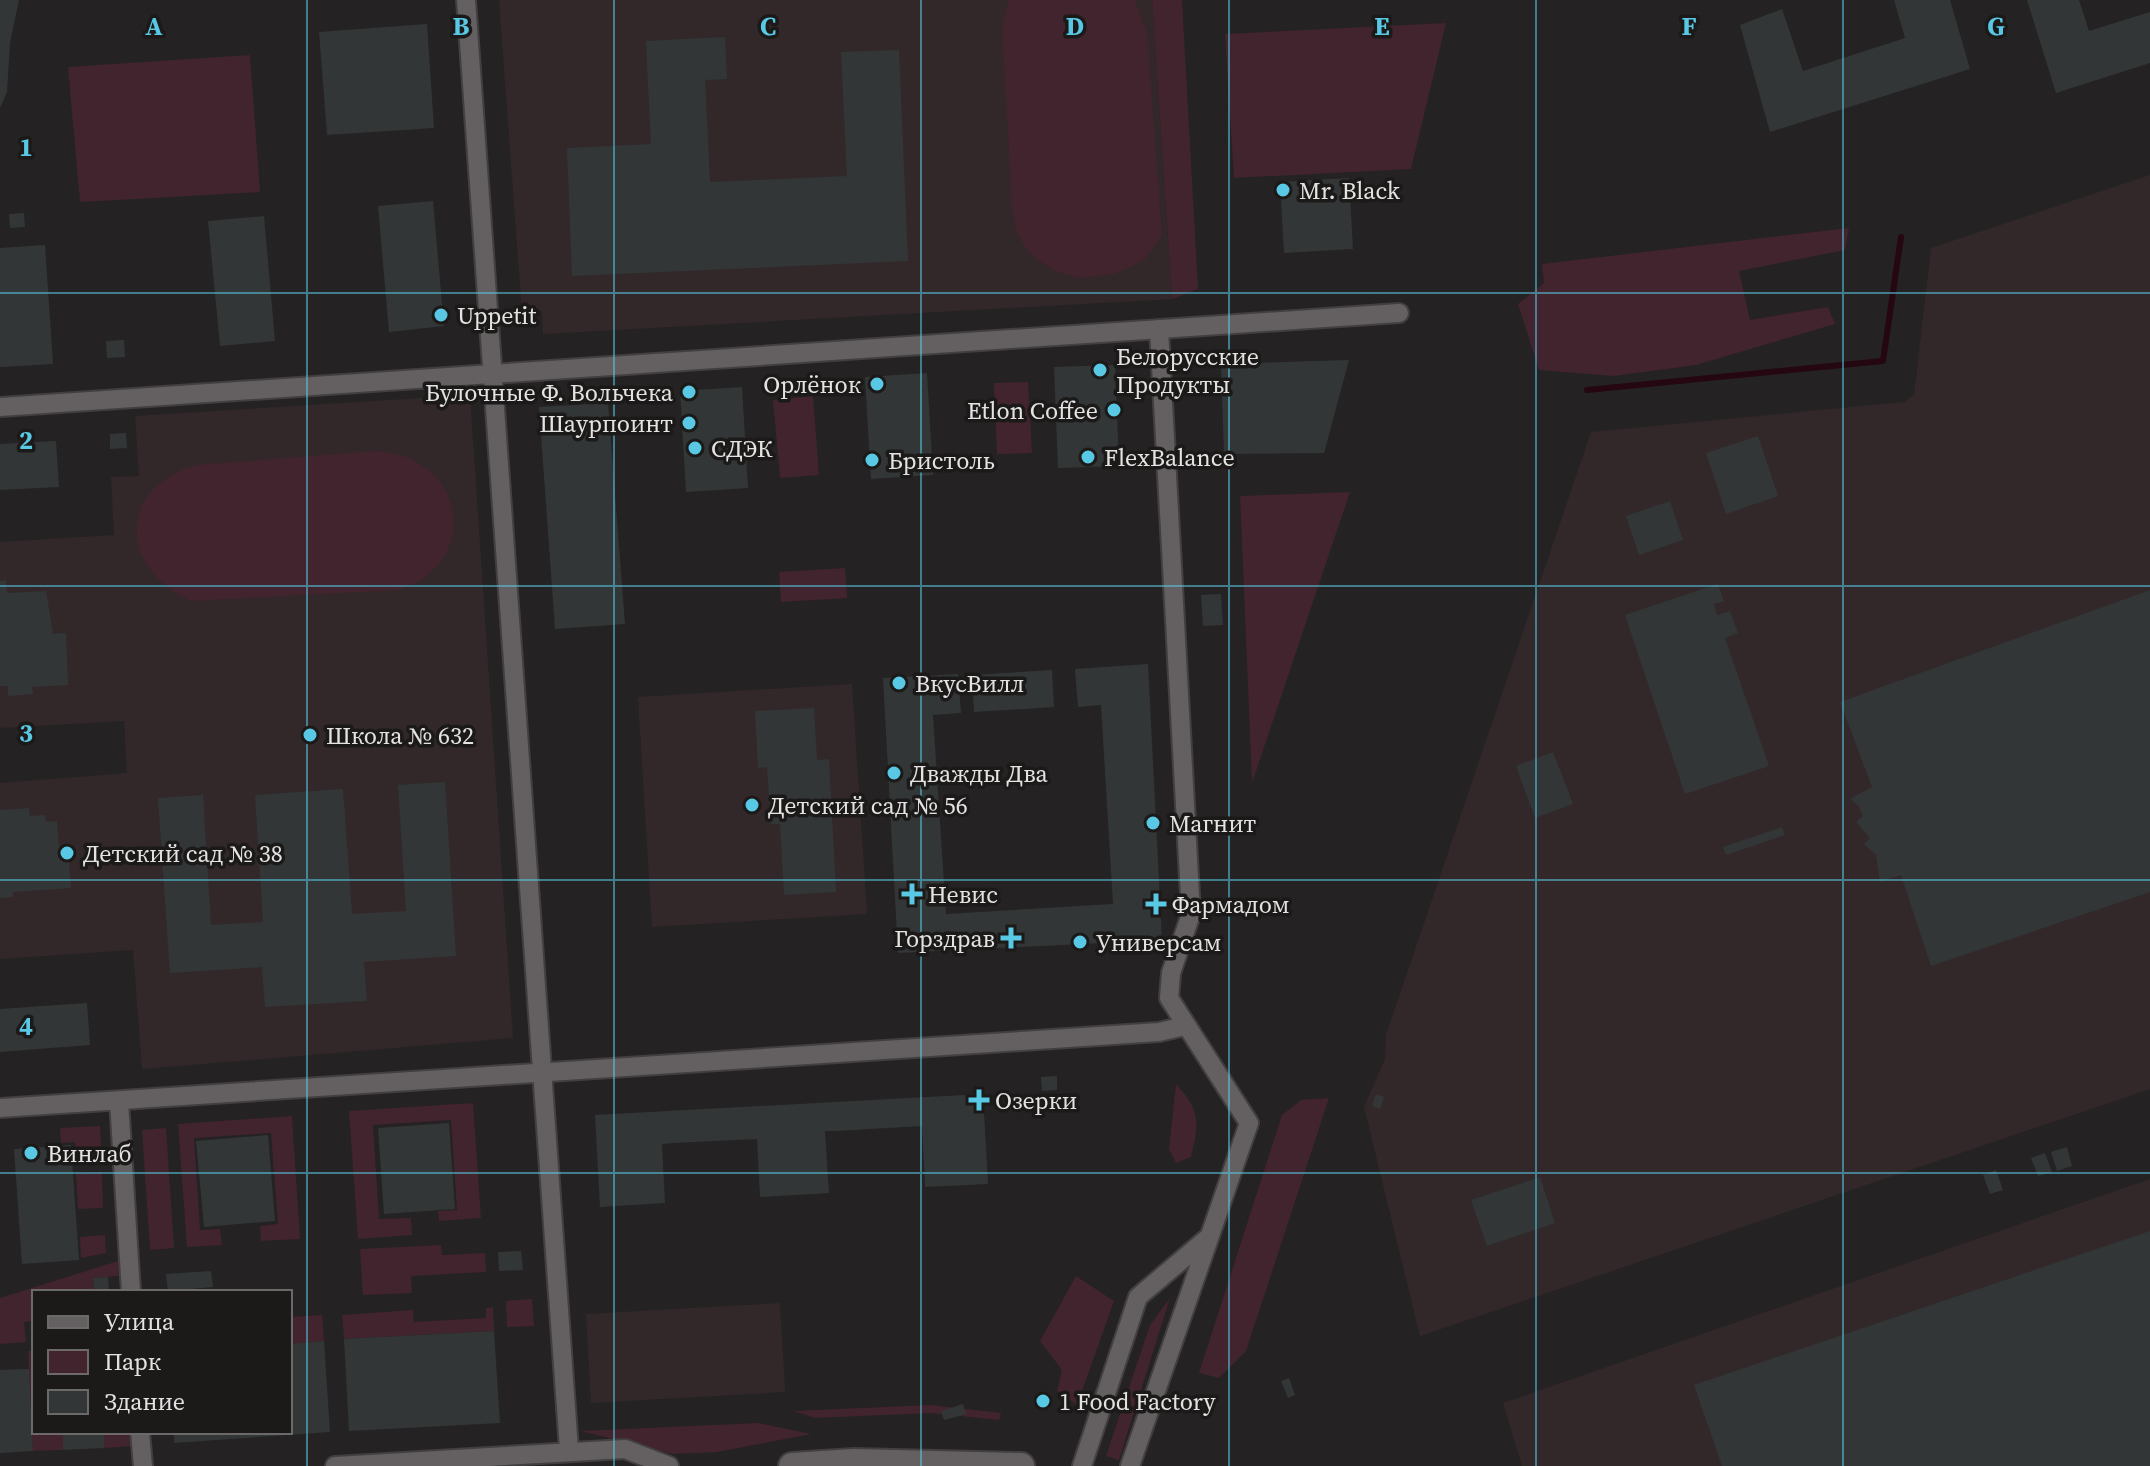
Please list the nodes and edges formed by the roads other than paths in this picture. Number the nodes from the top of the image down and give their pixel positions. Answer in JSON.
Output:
{"nodes":[{"id":1,"x":466,"y":0,"type":"edge"},
{"id":2,"x":1399,"y":313,"type":"dead end"},
{"id":3,"x":1159,"y":329,"type":"junction"},
{"id":4,"x":492,"y":374,"type":"junction"},
{"id":5,"x":0,"y":407,"type":"edge"},
{"id":6,"x":1185,"y":1026,"type":"junction"},
{"id":7,"x":542,"y":1072,"type":"junction"},
{"id":8,"x":119,"y":1101,"type":"junction"},
{"id":9,"x":0,"y":1108,"type":"edge"},
{"id":10,"x":1212,"y":1234,"type":"junction"},
{"id":11,"x":131,"y":1290,"type":"edge"},
{"id":12,"x":140,"y":1434,"type":"edge"},
{"id":13,"x":569,"y":1450,"type":"junction"},
{"id":14,"x":143,"y":1466,"type":"edge"},
{"id":15,"x":335,"y":1466,"type":"edge"},
{"id":16,"x":669,"y":1466,"type":"edge"},
{"id":17,"x":792,"y":1466,"type":"edge"},
{"id":18,"x":1021,"y":1466,"type":"edge"},
{"id":19,"x":1082,"y":1466,"type":"edge"},
{"id":20,"x":1130,"y":1466,"type":"edge"}],
"edges":[{"from":1,"to":4,"type":"street"},
{"from":2,"to":3,"type":"street"},
{"from":3,"to":4,"type":"street"},
{"from":3,"to":6,"type":"street"},
{"from":4,"to":5,"type":"street"},
{"from":4,"to":7,"type":"street"},
{"from":6,"to":7,"type":"street"},
{"from":6,"to":10,"type":"street"},
{"from":7,"to":8,"type":"street"},
{"from":7,"to":13,"type":"street"},
{"from":8,"to":9,"type":"street"},
{"from":8,"to":11,"type":"street"},
{"from":10,"to":19,"type":"street"},
{"from":10,"to":20,"type":"street"},
{"from":12,"to":14,"type":"street"},
{"from":13,"to":15,"type":"street"},
{"from":13,"to":16,"type":"street"},
{"from":17,"to":18,"type":"main road"}]}
